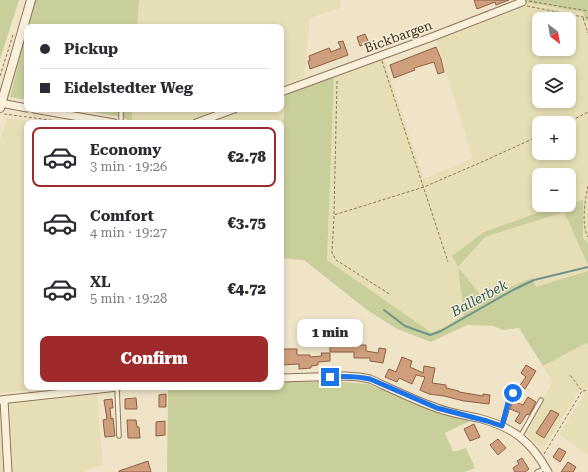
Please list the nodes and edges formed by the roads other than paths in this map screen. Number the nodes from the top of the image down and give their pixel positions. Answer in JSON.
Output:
{"nodes":[{"id":1,"x":31,"y":0,"type":"edge"},
{"id":2,"x":522,"y":2,"type":"road end"},
{"id":3,"x":24,"y":24,"type":"edge"},
{"id":4,"x":24,"y":24,"type":"edge"},
{"id":5,"x":284,"y":91,"type":"edge"},
{"id":6,"x":1,"y":105,"type":"edge"},
{"id":7,"x":24,"y":108,"type":"edge"},
{"id":8,"x":51,"y":112,"type":"edge"},
{"id":9,"x":226,"y":112,"type":"edge"},
{"id":10,"x":97,"y":120,"type":"edge"},
{"id":11,"x":204,"y":120,"type":"edge"},
{"id":12,"x":284,"y":378,"type":"edge"},
{"id":13,"x":519,"y":388,"type":"dead end"},
{"id":14,"x":90,"y":390,"type":"edge"},
{"id":15,"x":117,"y":390,"type":"edge"},
{"id":16,"x":2,"y":400,"type":"edge"},
{"id":17,"x":541,"y":400,"type":"dead end"},
{"id":18,"x":502,"y":426,"type":"junction"},
{"id":19,"x":119,"y":436,"type":"dead end"},
{"id":20,"x":520,"y":437,"type":"junction"},
{"id":21,"x":547,"y":470,"type":"edge"},
{"id":22,"x":8,"y":472,"type":"edge"},
{"id":23,"x":537,"y":472,"type":"edge"}],
"edges":[{"from":1,"to":3,"type":"street"},
{"from":2,"to":5,"type":"street","name":"Bickbargen"},
{"from":4,"to":6,"type":"street"},
{"from":6,"to":7,"type":"street"},
{"from":8,"to":10,"type":"street"},
{"from":9,"to":11,"type":"street"},
{"from":12,"to":18,"type":"street"},
{"from":13,"to":18,"type":"lane"},
{"from":14,"to":16,"type":"street"},
{"from":15,"to":19,"type":"lane"},
{"from":16,"to":22,"type":"street"},
{"from":17,"to":20,"type":"lane"},
{"from":18,"to":20,"type":"street"},
{"from":20,"to":21,"type":"street"},
{"from":21,"to":23,"type":"lane"}]}
